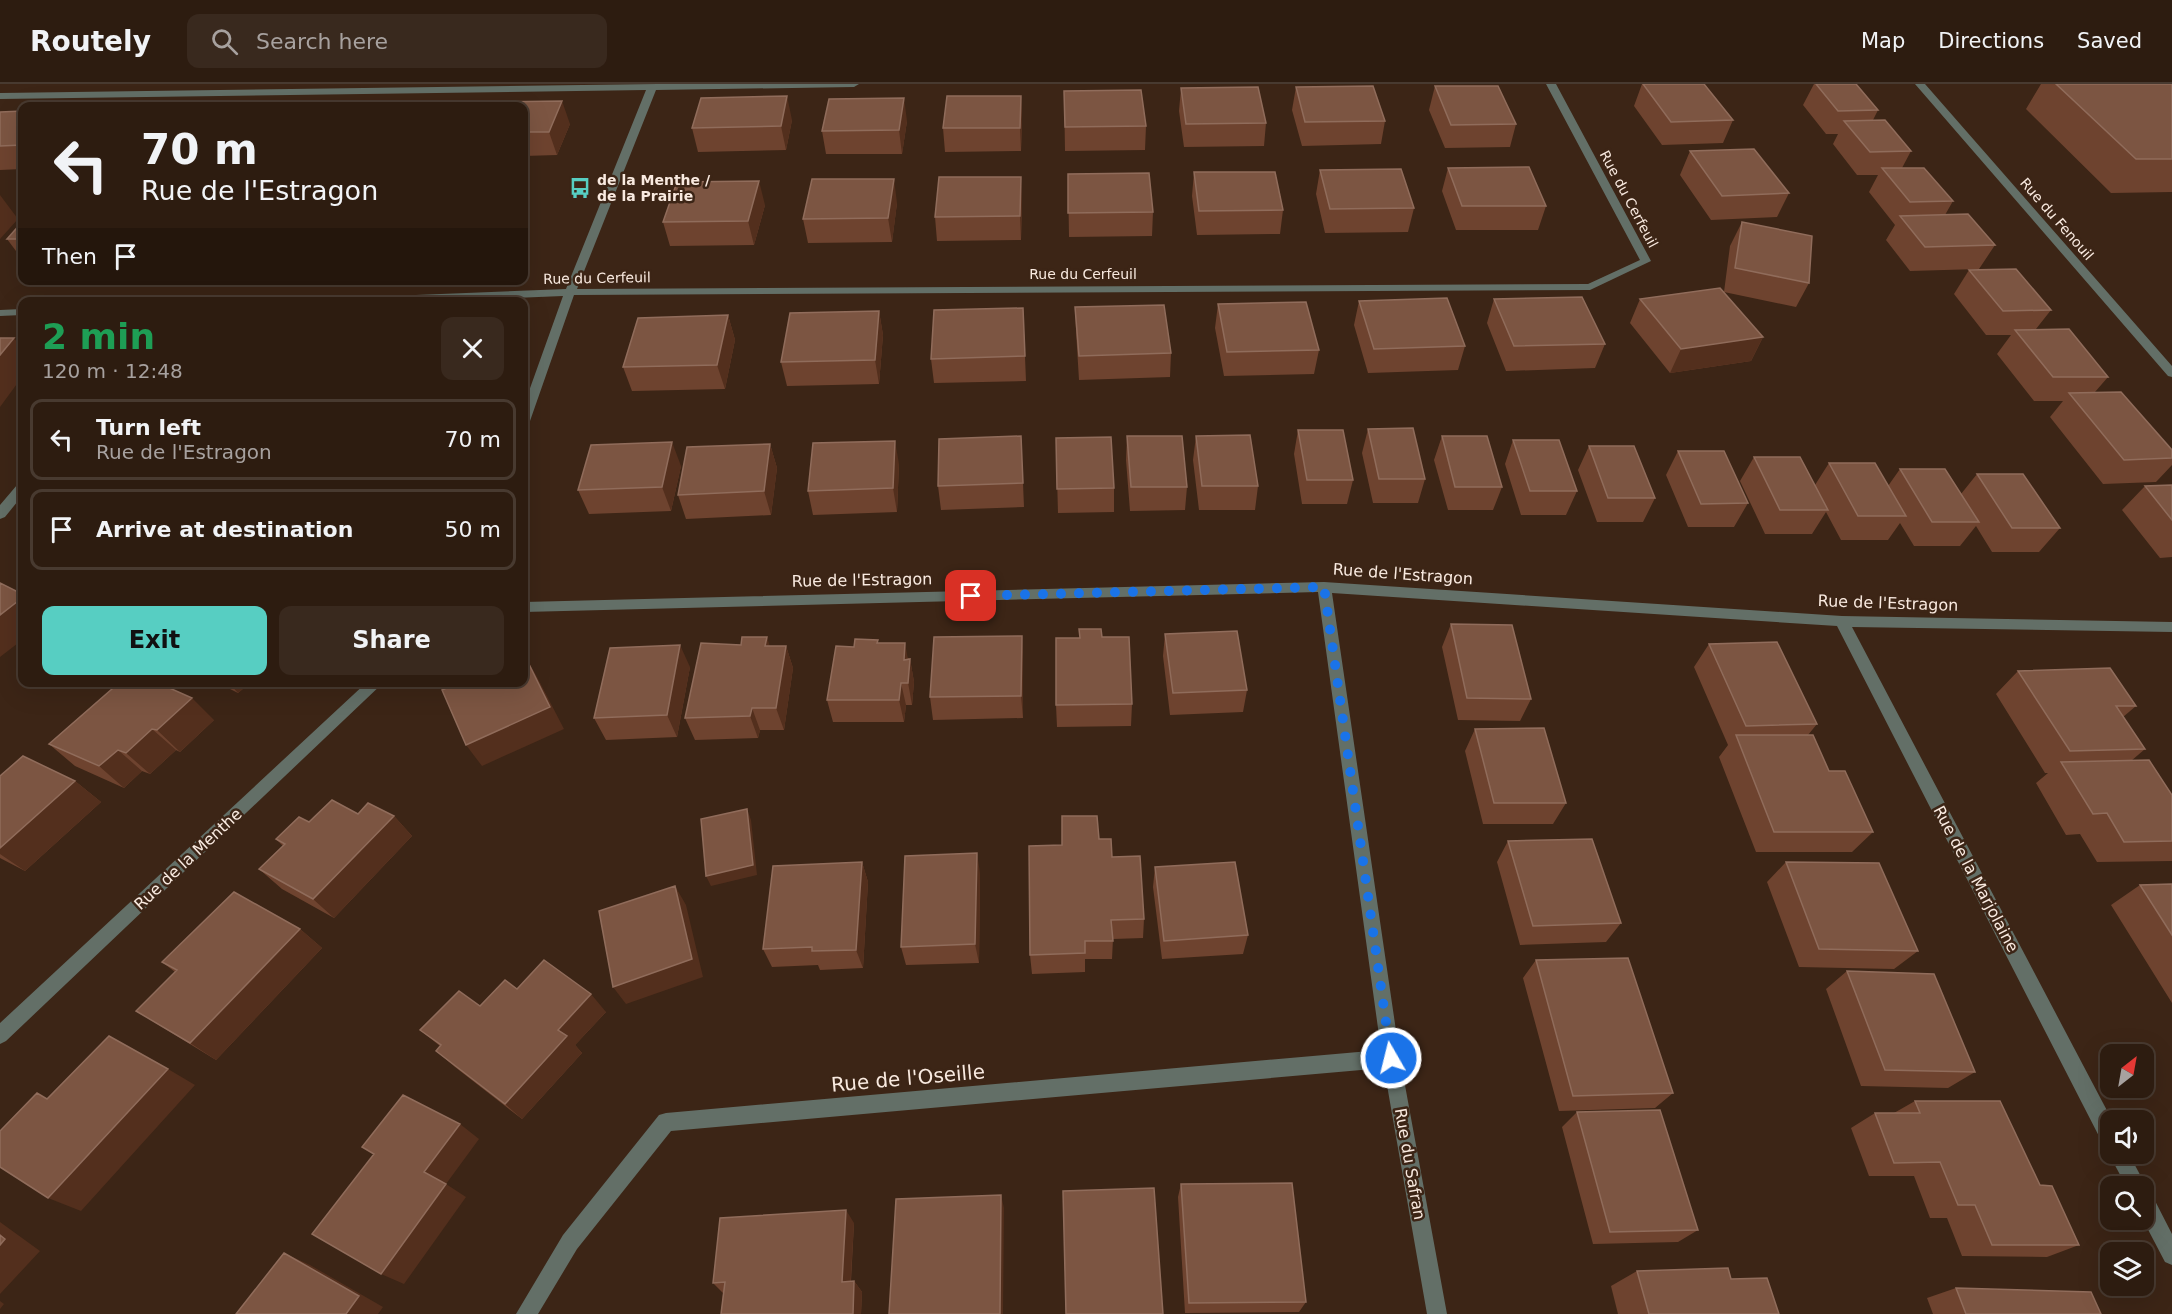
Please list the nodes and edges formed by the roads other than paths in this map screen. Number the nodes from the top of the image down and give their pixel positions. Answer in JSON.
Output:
{"nodes":[{"id":1,"x":854,"y":84,"type":"edge"},
{"id":2,"x":1551,"y":84,"type":"edge"},
{"id":3,"x":1920,"y":84,"type":"edge"},
{"id":4,"x":652,"y":87,"type":"junction"},
{"id":5,"x":0,"y":96,"type":"edge"},
{"id":6,"x":570,"y":292,"type":"junction"},
{"id":7,"x":442,"y":297,"type":"edge"},
{"id":8,"x":18,"y":312,"type":"edge"},
{"id":9,"x":0,"y":313,"type":"edge"},
{"id":10,"x":2172,"y":373,"type":"edge"},
{"id":11,"x":528,"y":411,"type":"edge"},
{"id":12,"x":18,"y":493,"type":"edge"},
{"id":13,"x":0,"y":514,"type":"edge"},
{"id":14,"x":1324,"y":587,"type":"junction"},
{"id":15,"x":528,"y":607,"type":"edge"},
{"id":16,"x":1842,"y":621,"type":"junction"},
{"id":17,"x":2172,"y":627,"type":"edge"},
{"id":18,"x":372,"y":687,"type":"edge"},
{"id":19,"x":0,"y":1035,"type":"edge"},
{"id":20,"x":1391,"y":1058,"type":"junction"},
{"id":21,"x":2100,"y":1118,"type":"edge"},
{"id":22,"x":2154,"y":1220,"type":"edge"},
{"id":23,"x":2172,"y":1255,"type":"edge"},
{"id":24,"x":526,"y":1314,"type":"edge"},
{"id":25,"x":1437,"y":1314,"type":"edge"}],
"edges":[{"from":1,"to":4,"type":"street"},
{"from":2,"to":6,"type":"street","name":"Rue du Cerfeuil"},
{"from":3,"to":10,"type":"street","name":"Rue du Fenouil"},
{"from":4,"to":5,"type":"street"},
{"from":4,"to":6,"type":"street"},
{"from":6,"to":7,"type":"street","name":"Rue du Cerfeuil"},
{"from":6,"to":11,"type":"street"},
{"from":8,"to":9,"type":"street"},
{"from":12,"to":13,"type":"street"},
{"from":14,"to":15,"type":"street","name":"Rue de l'Estragon"},
{"from":14,"to":16,"type":"street","name":"Rue de l'Estragon"},
{"from":14,"to":20,"type":"street","name":"Rue du Safran"},
{"from":16,"to":17,"type":"street","name":"Rue de l'Estragon"},
{"from":16,"to":21,"type":"street","name":"Rue de la Marjolaine"},
{"from":18,"to":19,"type":"street","name":"Rue de la Menthe"},
{"from":20,"to":24,"type":"street","name":"Rue de l'Oseille"},
{"from":20,"to":25,"type":"street","name":"Rue du Safran"},
{"from":22,"to":23,"type":"street"}]}
